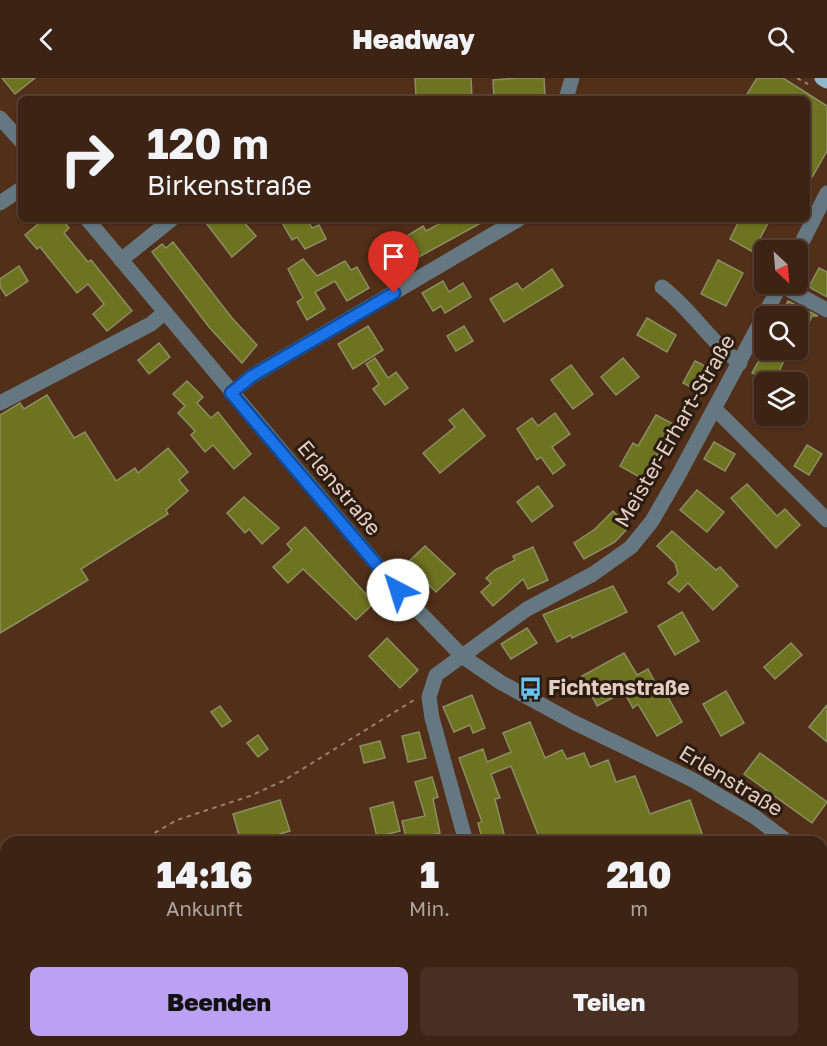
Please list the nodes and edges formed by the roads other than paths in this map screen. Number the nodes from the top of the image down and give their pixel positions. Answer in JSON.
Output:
{"nodes":[{"id":1,"x":572,"y":78,"type":"edge"},
{"id":2,"x":822,"y":78,"type":"edge"},
{"id":3,"x":827,"y":81,"type":"edge"},
{"id":4,"x":567,"y":96,"type":"edge"},
{"id":5,"x":0,"y":118,"type":"edge"},
{"id":6,"x":18,"y":138,"type":"edge"},
{"id":7,"x":18,"y":191,"type":"edge"},
{"id":8,"x":827,"y":193,"type":"edge"},
{"id":9,"x":0,"y":202,"type":"edge"},
{"id":10,"x":89,"y":222,"type":"edge"},
{"id":11,"x":168,"y":222,"type":"edge"},
{"id":12,"x":514,"y":222,"type":"edge"},
{"id":13,"x":803,"y":240,"type":"edge"},
{"id":14,"x":121,"y":260,"type":"junction"},
{"id":15,"x":662,"y":287,"type":"dead end"},
{"id":16,"x":776,"y":294,"type":"edge"},
{"id":17,"x":799,"y":294,"type":"edge"},
{"id":18,"x":827,"y":310,"type":"edge"},
{"id":19,"x":165,"y":312,"type":"junction"},
{"id":20,"x":740,"y":363,"type":"junction"},
{"id":21,"x":231,"y":393,"type":"junction"},
{"id":22,"x":0,"y":403,"type":"edge"},
{"id":23,"x":715,"y":409,"type":"junction"},
{"id":24,"x":827,"y":520,"type":"edge"},
{"id":25,"x":462,"y":656,"type":"junction"},
{"id":26,"x":464,"y":836,"type":"edge"},
{"id":27,"x":780,"y":836,"type":"edge"}],
"edges":[{"from":1,"to":4,"type":"street"},
{"from":2,"to":3,"type":"main road"},
{"from":5,"to":6,"type":"street"},
{"from":7,"to":9,"type":"street"},
{"from":8,"to":13,"type":"street"},
{"from":10,"to":14,"type":"street","name":"Erlenstraße"},
{"from":11,"to":14,"type":"street"},
{"from":12,"to":21,"type":"street"},
{"from":14,"to":19,"type":"street","name":"Erlenstraße"},
{"from":15,"to":20,"type":"street"},
{"from":16,"to":20,"type":"street","name":"Meister-Erhart-Straße"},
{"from":17,"to":18,"type":"street"},
{"from":19,"to":21,"type":"street","name":"Erlenstraße"},
{"from":19,"to":22,"type":"street"},
{"from":20,"to":23,"type":"street","name":"Meister-Erhart-Straße"},
{"from":21,"to":25,"type":"street","name":"Erlenstraße"},
{"from":23,"to":24,"type":"street"},
{"from":23,"to":25,"type":"street","name":"Meister-Erhart-Straße"},
{"from":25,"to":26,"type":"street"},
{"from":25,"to":27,"type":"street","name":"Erlenstraße"}]}
